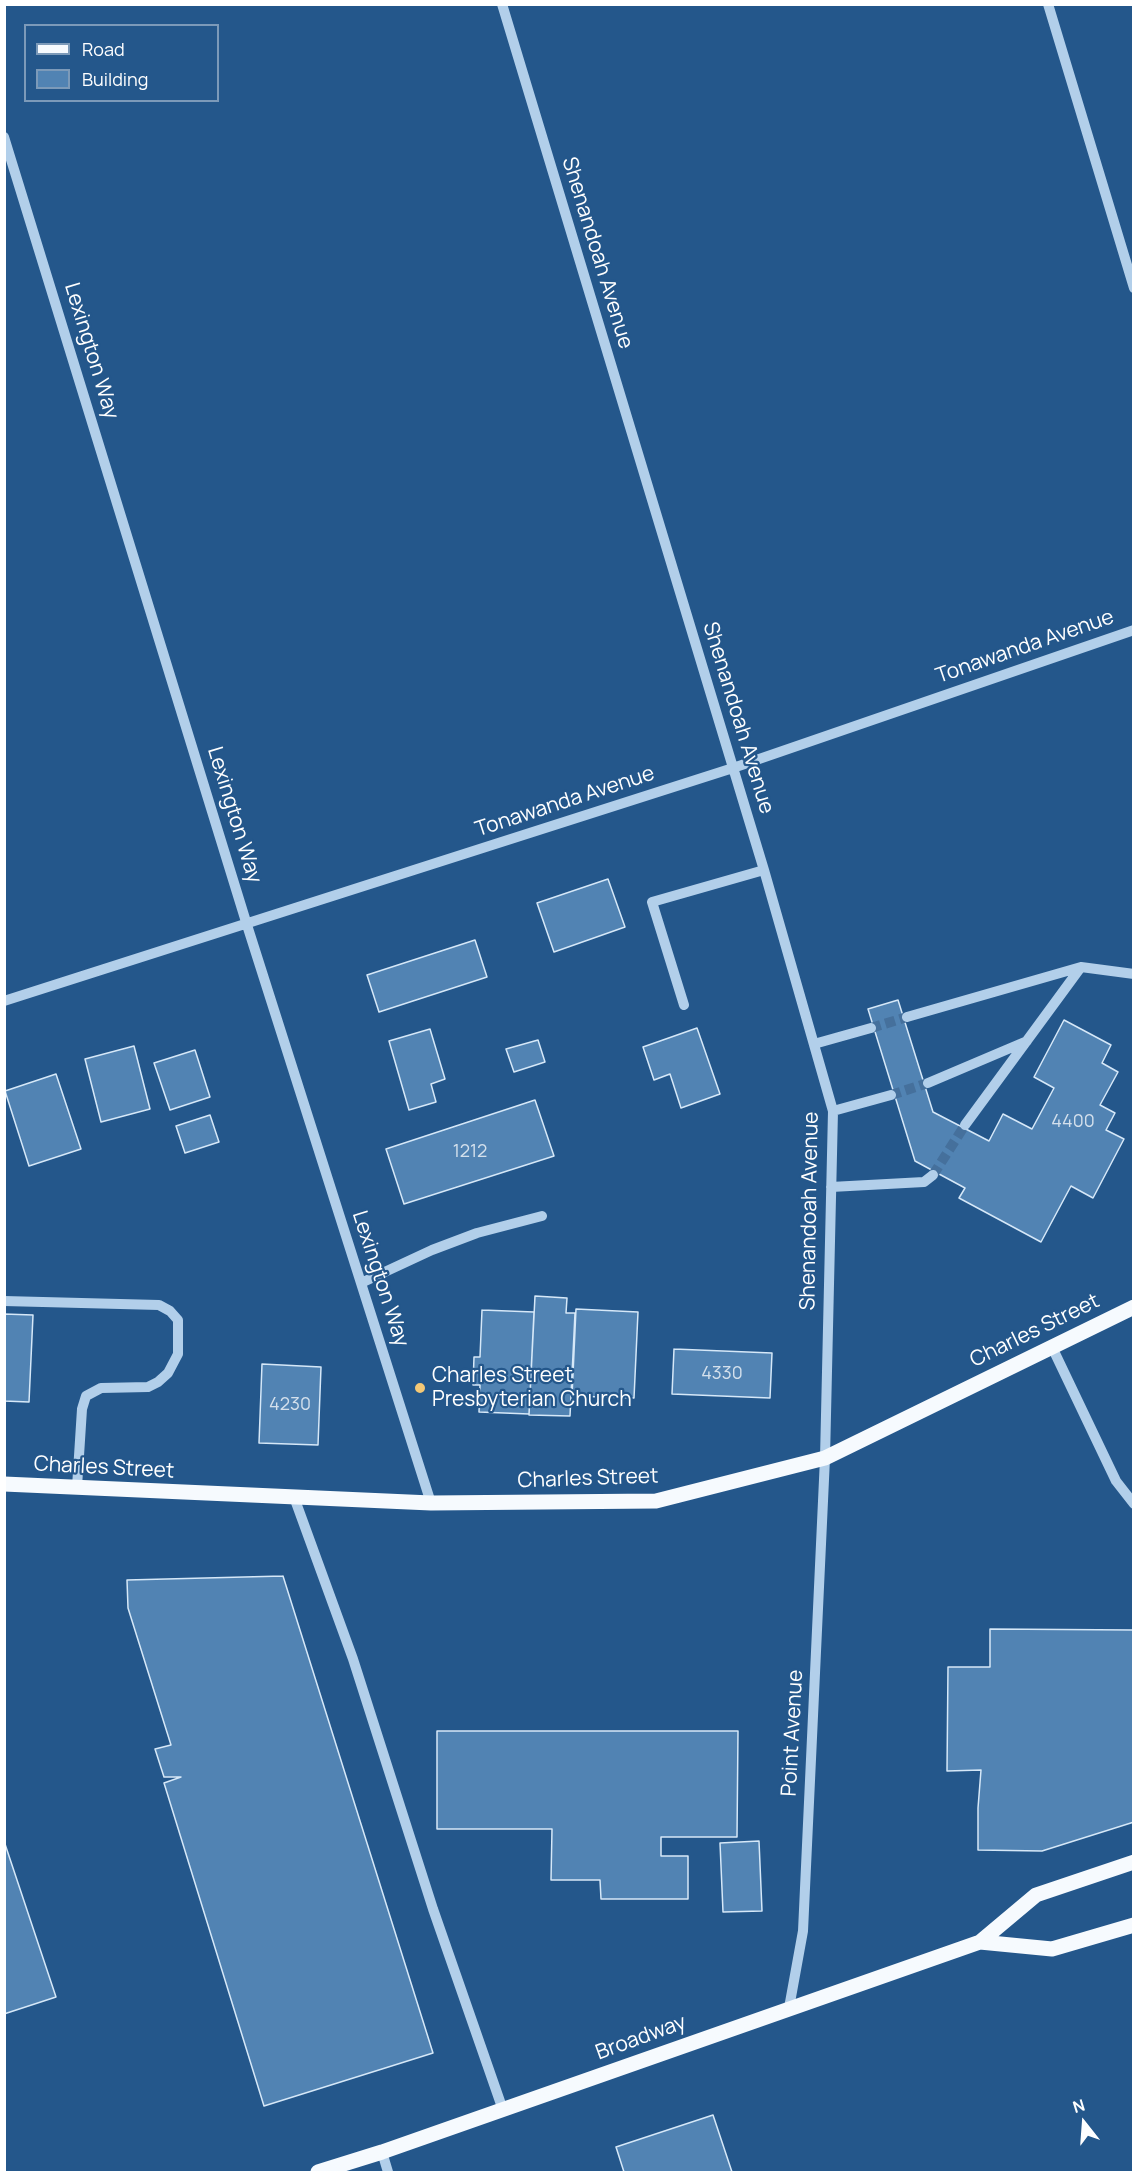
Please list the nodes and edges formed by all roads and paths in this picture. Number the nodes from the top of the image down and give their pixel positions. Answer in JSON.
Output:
{"nodes":[{"id":1,"x":502,"y":4,"type":"edge"},
{"id":2,"x":1048,"y":4,"type":"edge"},
{"id":3,"x":4,"y":137,"type":"edge"},
{"id":4,"x":1134,"y":288,"type":"edge"},
{"id":5,"x":1134,"y":630,"type":"edge"},
{"id":6,"x":733,"y":768,"type":"junction"},
{"id":7,"x":764,"y":870,"type":"junction"},
{"id":8,"x":247,"y":925,"type":"junction"},
{"id":9,"x":1081,"y":967,"type":"junction"},
{"id":10,"x":1134,"y":974,"type":"edge"},
{"id":11,"x":4,"y":1001,"type":"edge"},
{"id":12,"x":684,"y":1005,"type":"dead end"},
{"id":13,"x":907,"y":1017,"type":"tunnel mouth"},
{"id":14,"x":871,"y":1028,"type":"tunnel mouth"},
{"id":15,"x":1027,"y":1041,"type":"junction"},
{"id":16,"x":814,"y":1044,"type":"junction"},
{"id":17,"x":928,"y":1083,"type":"tunnel mouth"},
{"id":18,"x":891,"y":1095,"type":"tunnel mouth"},
{"id":19,"x":833,"y":1111,"type":"junction"},
{"id":20,"x":965,"y":1125,"type":"tunnel mouth"},
{"id":21,"x":933,"y":1175,"type":"tunnel mouth"},
{"id":22,"x":831,"y":1187,"type":"junction"},
{"id":23,"x":542,"y":1215,"type":"dead end"},
{"id":24,"x":361,"y":1283,"type":"junction"},
{"id":25,"x":4,"y":1301,"type":"edge"},
{"id":26,"x":1134,"y":1306,"type":"edge"},
{"id":27,"x":1052,"y":1347,"type":"junction"},
{"id":28,"x":825,"y":1458,"type":"junction"},
{"id":29,"x":4,"y":1484,"type":"edge"},
{"id":30,"x":78,"y":1487,"type":"junction"},
{"id":31,"x":294,"y":1497,"type":"junction"},
{"id":32,"x":431,"y":1503,"type":"junction"},
{"id":33,"x":1134,"y":1504,"type":"edge"},
{"id":34,"x":1134,"y":1862,"type":"edge"},
{"id":35,"x":1134,"y":1925,"type":"edge"},
{"id":36,"x":980,"y":1942,"type":"junction"},
{"id":37,"x":789,"y":2008,"type":"junction"},
{"id":38,"x":502,"y":2110,"type":"junction"},
{"id":39,"x":382,"y":2152,"type":"junction"},
{"id":40,"x":318,"y":2172,"type":"edge"},
{"id":41,"x":388,"y":2172,"type":"edge"}],
"edges":[{"from":1,"to":6,"type":"street","name":"Shenandoah Avenue"},
{"from":2,"to":4,"type":"street"},
{"from":3,"to":8,"type":"street","name":"Lexington Way"},
{"from":5,"to":6,"type":"street","name":"Tonawanda Avenue"},
{"from":6,"to":7,"type":"street","name":"Shenandoah Avenue"},
{"from":6,"to":8,"type":"street","name":"Tonawanda Avenue"},
{"from":7,"to":12,"type":"street"},
{"from":7,"to":16,"type":"street","name":"Shenandoah Avenue"},
{"from":8,"to":11,"type":"street","name":"Tonawanda Avenue"},
{"from":8,"to":24,"type":"street","name":"Lexington Way"},
{"from":9,"to":10,"type":"street"},
{"from":9,"to":13,"type":"street"},
{"from":9,"to":15,"type":"street"},
{"from":14,"to":16,"type":"street"},
{"from":15,"to":17,"type":"street"},
{"from":15,"to":20,"type":"street"},
{"from":16,"to":19,"type":"street","name":"Shenandoah Avenue"},
{"from":18,"to":19,"type":"street"},
{"from":19,"to":22,"type":"street","name":"Shenandoah Avenue"},
{"from":21,"to":22,"type":"street"},
{"from":22,"to":28,"type":"street","name":"Shenandoah Avenue"},
{"from":23,"to":24,"type":"street"},
{"from":24,"to":32,"type":"street","name":"Lexington Way"},
{"from":25,"to":30,"type":"street"},
{"from":26,"to":27,"type":"main road","name":"Charles Street"},
{"from":27,"to":28,"type":"main road","name":"Charles Street"},
{"from":27,"to":33,"type":"street"},
{"from":28,"to":32,"type":"main road","name":"Charles Street"},
{"from":28,"to":37,"type":"street","name":"Point Avenue"},
{"from":29,"to":30,"type":"main road","name":"Charles Street"},
{"from":30,"to":31,"type":"main road","name":"Charles Street"},
{"from":31,"to":32,"type":"main road","name":"Charles Street"},
{"from":31,"to":38,"type":"street"},
{"from":34,"to":36,"type":"main road","name":"Broadway"},
{"from":35,"to":36,"type":"main road","name":"Broadway"},
{"from":36,"to":37,"type":"main road","name":"Broadway"},
{"from":37,"to":38,"type":"main road","name":"Broadway"},
{"from":38,"to":39,"type":"main road","name":"Broadway"},
{"from":39,"to":40,"type":"main road","name":"Broadway"},
{"from":39,"to":41,"type":"street"}]}
